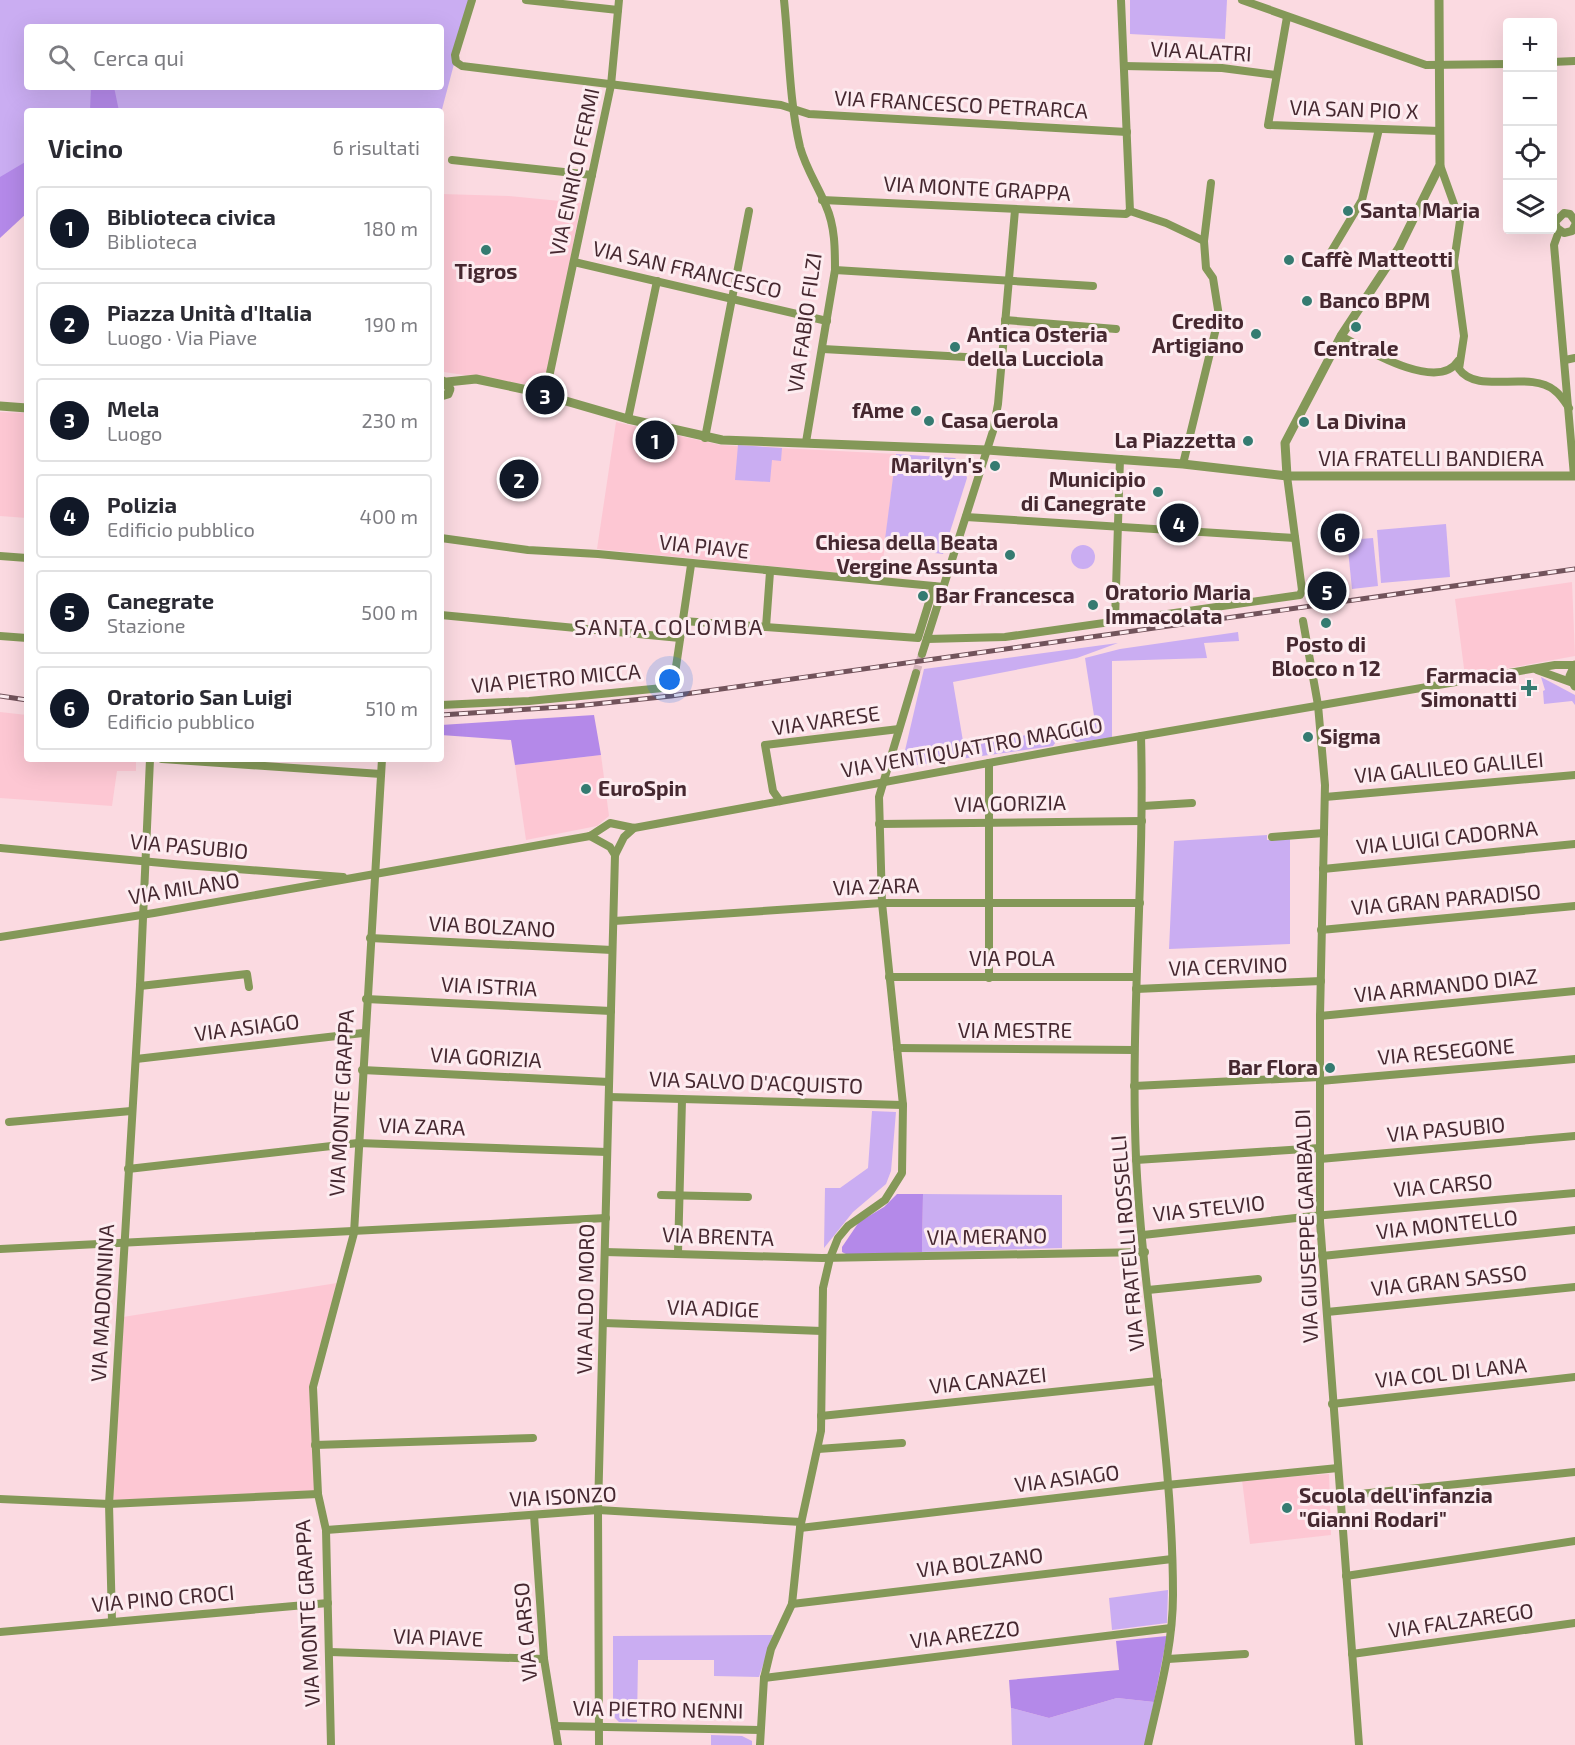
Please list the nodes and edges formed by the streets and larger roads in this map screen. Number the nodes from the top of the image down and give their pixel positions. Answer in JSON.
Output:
{"nodes":[{"id":1,"x":472,"y":0,"type":"edge"},
{"id":2,"x":526,"y":0,"type":"edge"},
{"id":3,"x":619,"y":0,"type":"edge"},
{"id":4,"x":784,"y":0,"type":"edge"},
{"id":5,"x":1121,"y":0,"type":"edge"},
{"id":6,"x":1242,"y":0,"type":"edge"},
{"id":7,"x":1439,"y":0,"type":"edge"},
{"id":8,"x":618,"y":10,"type":"junction"},
{"id":9,"x":1287,"y":17,"type":"junction"},
{"id":10,"x":1575,"y":61,"type":"edge"},
{"id":11,"x":1557,"y":62,"type":"edge"},
{"id":12,"x":1503,"y":64,"type":"edge"},
{"id":13,"x":1124,"y":66,"type":"junction"},
{"id":14,"x":1440,"y":66,"type":"junction"},
{"id":15,"x":1276,"y":75,"type":"junction"},
{"id":16,"x":612,"y":84,"type":"junction"},
{"id":17,"x":795,"y":110,"type":"junction"},
{"id":18,"x":1379,"y":129,"type":"junction"},
{"id":19,"x":1440,"y":131,"type":"junction"},
{"id":20,"x":1126,"y":132,"type":"junction"},
{"id":21,"x":452,"y":160,"type":"dead end"},
{"id":22,"x":592,"y":175,"type":"junction"},
{"id":23,"x":1439,"y":176,"type":"junction"},
{"id":24,"x":1211,"y":183,"type":"dead end"},
{"id":25,"x":822,"y":200,"type":"junction"},
{"id":26,"x":1015,"y":210,"type":"junction"},
{"id":27,"x":749,"y":211,"type":"dead end"},
{"id":28,"x":1130,"y":211,"type":"junction"},
{"id":29,"x":1575,"y":221,"type":"edge"},
{"id":30,"x":1574,"y":229,"type":"edge"},
{"id":31,"x":1559,"y":231,"type":"junction"},
{"id":32,"x":1204,"y":241,"type":"junction"},
{"id":33,"x":574,"y":262,"type":"junction"},
{"id":34,"x":1325,"y":262,"type":"dead end"},
{"id":35,"x":835,"y":270,"type":"junction"},
{"id":36,"x":1007,"y":280,"type":"junction"},
{"id":37,"x":657,"y":281,"type":"junction"},
{"id":38,"x":1093,"y":286,"type":"dead end"},
{"id":39,"x":732,"y":299,"type":"junction"},
{"id":40,"x":1005,"y":320,"type":"junction"},
{"id":41,"x":827,"y":321,"type":"junction"},
{"id":42,"x":1116,"y":329,"type":"dead end"},
{"id":43,"x":1341,"y":336,"type":"junction"},
{"id":44,"x":823,"y":349,"type":"junction"},
{"id":45,"x":1575,"y":358,"type":"edge"},
{"id":46,"x":1001,"y":359,"type":"junction"},
{"id":47,"x":1459,"y":360,"type":"junction"},
{"id":48,"x":1565,"y":360,"type":"junction"},
{"id":49,"x":1566,"y":369,"type":"junction"},
{"id":50,"x":448,"y":383,"type":"edge"},
{"id":51,"x":1548,"y":386,"type":"junction"},
{"id":52,"x":547,"y":387,"type":"junction"},
{"id":53,"x":537,"y":392,"type":"junction"},
{"id":54,"x":444,"y":395,"type":"edge"},
{"id":55,"x":552,"y":397,"type":"junction"},
{"id":56,"x":0,"y":406,"type":"edge"},
{"id":57,"x":24,"y":408,"type":"edge"},
{"id":58,"x":1569,"y":408,"type":"junction"},
{"id":59,"x":628,"y":419,"type":"junction"},
{"id":60,"x":705,"y":438,"type":"junction"},
{"id":61,"x":806,"y":442,"type":"junction"},
{"id":62,"x":987,"y":450,"type":"junction"},
{"id":63,"x":1120,"y":459,"type":"junction"},
{"id":64,"x":1183,"y":464,"type":"junction"},
{"id":65,"x":1287,"y":476,"type":"junction"},
{"id":66,"x":1575,"y":476,"type":"edge"},
{"id":67,"x":1575,"y":484,"type":"edge"},
{"id":68,"x":966,"y":518,"type":"junction"},
{"id":69,"x":1116,"y":527,"type":"junction"},
{"id":70,"x":444,"y":534,"type":"edge"},
{"id":71,"x":1295,"y":538,"type":"junction"},
{"id":72,"x":444,"y":539,"type":"edge"},
{"id":73,"x":460,"y":542,"type":"junction"},
{"id":74,"x":0,"y":556,"type":"edge"},
{"id":75,"x":24,"y":558,"type":"edge"},
{"id":76,"x":691,"y":565,"type":"junction"},
{"id":77,"x":770,"y":572,"type":"junction"},
{"id":78,"x":934,"y":586,"type":"junction"},
{"id":79,"x":944,"y":587,"type":"junction"},
{"id":80,"x":444,"y":615,"type":"edge"},
{"id":81,"x":683,"y":621,"type":"junction"},
{"id":82,"x":1115,"y":621,"type":"junction"},
{"id":83,"x":1303,"y":621,"type":"dead end"},
{"id":84,"x":766,"y":627,"type":"junction"},
{"id":85,"x":0,"y":636,"type":"edge"},
{"id":86,"x":24,"y":638,"type":"edge"},
{"id":87,"x":680,"y":638,"type":"junction"},
{"id":88,"x":927,"y":639,"type":"junction"},
{"id":89,"x":922,"y":654,"type":"tunnel mouth"},
{"id":90,"x":1575,"y":665,"type":"edge"},
{"id":91,"x":1536,"y":670,"type":"junction"},
{"id":92,"x":916,"y":673,"type":"tunnel mouth"},
{"id":93,"x":1574,"y":685,"type":"edge"},
{"id":94,"x":444,"y":705,"type":"edge"},
{"id":95,"x":1318,"y":705,"type":"junction"},
{"id":96,"x":899,"y":729,"type":"junction"},
{"id":97,"x":1141,"y":736,"type":"junction"},
{"id":98,"x":150,"y":762,"type":"edge"},
{"id":99,"x":206,"y":762,"type":"edge"},
{"id":100,"x":382,"y":762,"type":"edge"},
{"id":101,"x":989,"y":763,"type":"junction"},
{"id":102,"x":381,"y":774,"type":"junction"},
{"id":103,"x":1575,"y":775,"type":"edge"},
{"id":104,"x":882,"y":783,"type":"junction"},
{"id":105,"x":773,"y":791,"type":"junction"},
{"id":106,"x":1325,"y":797,"type":"junction"},
{"id":107,"x":780,"y":801,"type":"junction"},
{"id":108,"x":770,"y":803,"type":"junction"},
{"id":109,"x":1192,"y":803,"type":"dead end"},
{"id":110,"x":1143,"y":806,"type":"junction"},
{"id":111,"x":1142,"y":821,"type":"junction"},
{"id":112,"x":988,"y":822,"type":"junction"},
{"id":113,"x":879,"y":824,"type":"junction"},
{"id":114,"x":619,"y":825,"type":"junction"},
{"id":115,"x":604,"y":826,"type":"junction"},
{"id":116,"x":634,"y":828,"type":"junction"},
{"id":117,"x":1324,"y":833,"type":"junction"},
{"id":118,"x":590,"y":836,"type":"junction"},
{"id":119,"x":624,"y":837,"type":"junction"},
{"id":120,"x":1272,"y":837,"type":"dead end"},
{"id":121,"x":602,"y":842,"type":"junction"},
{"id":122,"x":1575,"y":844,"type":"edge"},
{"id":123,"x":619,"y":845,"type":"junction"},
{"id":124,"x":610,"y":847,"type":"junction"},
{"id":125,"x":0,"y":848,"type":"edge"},
{"id":126,"x":615,"y":855,"type":"junction"},
{"id":127,"x":144,"y":861,"type":"junction"},
{"id":128,"x":1323,"y":868,"type":"junction"},
{"id":129,"x":374,"y":874,"type":"junction"},
{"id":130,"x":882,"y":903,"type":"junction"},
{"id":131,"x":989,"y":903,"type":"junction"},
{"id":132,"x":1140,"y":903,"type":"junction"},
{"id":133,"x":1575,"y":906,"type":"edge"},
{"id":134,"x":143,"y":915,"type":"junction"},
{"id":135,"x":614,"y":921,"type":"junction"},
{"id":136,"x":1321,"y":930,"type":"junction"},
{"id":137,"x":0,"y":937,"type":"edge"},
{"id":138,"x":370,"y":938,"type":"junction"},
{"id":139,"x":612,"y":950,"type":"junction"},
{"id":140,"x":1136,"y":976,"type":"junction"},
{"id":141,"x":889,"y":978,"type":"junction"},
{"id":142,"x":989,"y":978,"type":"junction"},
{"id":143,"x":1321,"y":981,"type":"junction"},
{"id":144,"x":140,"y":986,"type":"junction"},
{"id":145,"x":249,"y":987,"type":"dead end"},
{"id":146,"x":1136,"y":989,"type":"junction"},
{"id":147,"x":1575,"y":991,"type":"edge"},
{"id":148,"x":366,"y":999,"type":"junction"},
{"id":149,"x":611,"y":1011,"type":"junction"},
{"id":150,"x":1320,"y":1016,"type":"junction"},
{"id":151,"x":363,"y":1033,"type":"junction"},
{"id":152,"x":897,"y":1048,"type":"junction"},
{"id":153,"x":1134,"y":1050,"type":"junction"},
{"id":154,"x":136,"y":1059,"type":"junction"},
{"id":155,"x":1575,"y":1059,"type":"edge"},
{"id":156,"x":362,"y":1070,"type":"junction"},
{"id":157,"x":1320,"y":1079,"type":"junction"},
{"id":158,"x":609,"y":1082,"type":"junction"},
{"id":159,"x":1134,"y":1086,"type":"junction"},
{"id":160,"x":609,"y":1097,"type":"junction"},
{"id":161,"x":682,"y":1100,"type":"junction"},
{"id":162,"x":903,"y":1105,"type":"junction"},
{"id":163,"x":131,"y":1111,"type":"junction"},
{"id":164,"x":9,"y":1122,"type":"dead end"},
{"id":165,"x":1575,"y":1136,"type":"edge"},
{"id":166,"x":358,"y":1143,"type":"junction"},
{"id":167,"x":1320,"y":1148,"type":"junction"},
{"id":168,"x":607,"y":1152,"type":"junction"},
{"id":169,"x":1320,"y":1159,"type":"junction"},
{"id":170,"x":1136,"y":1160,"type":"junction"},
{"id":171,"x":128,"y":1169,"type":"junction"},
{"id":172,"x":1575,"y":1193,"type":"edge"},
{"id":173,"x":661,"y":1195,"type":"dead end"},
{"id":174,"x":679,"y":1195,"type":"junction"},
{"id":175,"x":748,"y":1197,"type":"dead end"},
{"id":176,"x":1317,"y":1215,"type":"junction"},
{"id":177,"x":606,"y":1218,"type":"junction"},
{"id":178,"x":1575,"y":1230,"type":"edge"},
{"id":179,"x":354,"y":1233,"type":"junction"},
{"id":180,"x":1143,"y":1235,"type":"junction"},
{"id":181,"x":125,"y":1244,"type":"junction"},
{"id":182,"x":0,"y":1249,"type":"edge"},
{"id":183,"x":605,"y":1252,"type":"junction"},
{"id":184,"x":1145,"y":1252,"type":"junction"},
{"id":185,"x":678,"y":1253,"type":"junction"},
{"id":186,"x":1322,"y":1256,"type":"junction"},
{"id":187,"x":830,"y":1258,"type":"junction"},
{"id":188,"x":1258,"y":1279,"type":"dead end"},
{"id":189,"x":1575,"y":1287,"type":"edge"},
{"id":190,"x":1148,"y":1290,"type":"junction"},
{"id":191,"x":1327,"y":1312,"type":"junction"},
{"id":192,"x":604,"y":1323,"type":"junction"},
{"id":193,"x":822,"y":1331,"type":"junction"},
{"id":194,"x":1575,"y":1377,"type":"edge"},
{"id":195,"x":1158,"y":1381,"type":"junction"},
{"id":196,"x":1332,"y":1404,"type":"junction"},
{"id":197,"x":821,"y":1416,"type":"junction"},
{"id":198,"x":533,"y":1438,"type":"dead end"},
{"id":199,"x":902,"y":1443,"type":"dead end"},
{"id":200,"x":315,"y":1445,"type":"junction"},
{"id":201,"x":818,"y":1449,"type":"junction"},
{"id":202,"x":1338,"y":1468,"type":"junction"},
{"id":203,"x":1575,"y":1472,"type":"edge"},
{"id":204,"x":1167,"y":1485,"type":"junction"},
{"id":205,"x":318,"y":1494,"type":"junction"},
{"id":206,"x":1340,"y":1496,"type":"junction"},
{"id":207,"x":0,"y":1499,"type":"edge"},
{"id":208,"x":109,"y":1504,"type":"junction"},
{"id":209,"x":598,"y":1510,"type":"junction"},
{"id":210,"x":534,"y":1515,"type":"junction"},
{"id":211,"x":800,"y":1525,"type":"junction"},
{"id":212,"x":326,"y":1530,"type":"junction"},
{"id":213,"x":1575,"y":1541,"type":"edge"},
{"id":214,"x":1172,"y":1559,"type":"junction"},
{"id":215,"x":1346,"y":1576,"type":"junction"},
{"id":216,"x":328,"y":1603,"type":"junction"},
{"id":217,"x":792,"y":1604,"type":"junction"},
{"id":218,"x":112,"y":1621,"type":"junction"},
{"id":219,"x":1575,"y":1623,"type":"edge"},
{"id":220,"x":1171,"y":1628,"type":"junction"},
{"id":221,"x":0,"y":1632,"type":"edge"},
{"id":222,"x":330,"y":1652,"type":"junction"},
{"id":223,"x":1245,"y":1654,"type":"dead end"},
{"id":224,"x":1352,"y":1654,"type":"junction"},
{"id":225,"x":544,"y":1659,"type":"junction"},
{"id":226,"x":1168,"y":1659,"type":"junction"},
{"id":227,"x":764,"y":1678,"type":"junction"},
{"id":228,"x":555,"y":1726,"type":"junction"},
{"id":229,"x":599,"y":1728,"type":"junction"},
{"id":230,"x":760,"y":1730,"type":"junction"},
{"id":231,"x":331,"y":1745,"type":"edge"},
{"id":232,"x":558,"y":1745,"type":"edge"},
{"id":233,"x":599,"y":1745,"type":"edge"},
{"id":234,"x":760,"y":1745,"type":"edge"},
{"id":235,"x":1148,"y":1745,"type":"edge"},
{"id":236,"x":1359,"y":1745,"type":"edge"}],
"edges":[{"from":1,"to":16,"type":"street","name":"VIA FRANCESCO PETRARCA"},
{"from":2,"to":8,"type":"street"},
{"from":3,"to":8,"type":"street","name":"VIA ENRICO FERMI"},
{"from":4,"to":17,"type":"street","name":"VIA FABIO FILZI"},
{"from":5,"to":13,"type":"street"},
{"from":6,"to":9,"type":"street"},
{"from":7,"to":14,"type":"street"},
{"from":8,"to":16,"type":"street","name":"VIA ENRICO FERMI"},
{"from":9,"to":14,"type":"street"},
{"from":9,"to":15,"type":"street"},
{"from":10,"to":11,"type":"street"},
{"from":12,"to":14,"type":"street"},
{"from":13,"to":15,"type":"street","name":"VIA ALATRI"},
{"from":13,"to":20,"type":"street"},
{"from":14,"to":19,"type":"street"},
{"from":15,"to":18,"type":"street","name":"VIA SAN PIO X"},
{"from":16,"to":17,"type":"street","name":"VIA FRANCESCO PETRARCA"},
{"from":16,"to":22,"type":"street","name":"VIA ENRICO FERMI"},
{"from":17,"to":20,"type":"street","name":"VIA FRANCESCO PETRARCA"},
{"from":17,"to":25,"type":"street","name":"VIA FABIO FILZI"},
{"from":18,"to":19,"type":"street","name":"VIA SAN PIO X"},
{"from":18,"to":34,"type":"street"},
{"from":19,"to":23,"type":"street"},
{"from":20,"to":28,"type":"street"},
{"from":21,"to":22,"type":"street"},
{"from":22,"to":33,"type":"street","name":"VIA ENRICO FERMI"},
{"from":23,"to":43,"type":"street"},
{"from":23,"to":47,"type":"street"},
{"from":24,"to":32,"type":"street"},
{"from":25,"to":26,"type":"street","name":"VIA MONTE GRAPPA"},
{"from":25,"to":35,"type":"street","name":"VIA FABIO FILZI"},
{"from":26,"to":28,"type":"street","name":"VIA MONTE GRAPPA"},
{"from":26,"to":36,"type":"street"},
{"from":27,"to":39,"type":"street"},
{"from":28,"to":32,"type":"street"},
{"from":29,"to":31,"type":"street"},
{"from":30,"to":31,"type":"street"},
{"from":31,"to":48,"type":"street"},
{"from":32,"to":64,"type":"street"},
{"from":33,"to":37,"type":"street","name":"VIA SAN FRANCESCO"},
{"from":33,"to":52,"type":"street","name":"VIA ENRICO FERMI"},
{"from":35,"to":36,"type":"street"},
{"from":35,"to":41,"type":"street","name":"VIA FABIO FILZI"},
{"from":36,"to":38,"type":"street"},
{"from":36,"to":40,"type":"street"},
{"from":37,"to":39,"type":"street","name":"VIA SAN FRANCESCO"},
{"from":37,"to":59,"type":"street"},
{"from":39,"to":41,"type":"street","name":"VIA SAN FRANCESCO"},
{"from":39,"to":60,"type":"street"},
{"from":40,"to":42,"type":"street"},
{"from":40,"to":46,"type":"street"},
{"from":41,"to":44,"type":"street","name":"VIA FABIO FILZI"},
{"from":43,"to":47,"type":"street"},
{"from":43,"to":65,"type":"street"},
{"from":44,"to":46,"type":"street"},
{"from":44,"to":61,"type":"street","name":"VIA FABIO FILZI"},
{"from":45,"to":48,"type":"street"},
{"from":46,"to":62,"type":"street"},
{"from":47,"to":51,"type":"street"},
{"from":48,"to":49,"type":"street"},
{"from":49,"to":51,"type":"street"},
{"from":49,"to":58,"type":"street"},
{"from":50,"to":53,"type":"street"},
{"from":50,"to":54,"type":"street"},
{"from":51,"to":58,"type":"street"},
{"from":52,"to":53,"type":"street"},
{"from":52,"to":55,"type":"street"},
{"from":53,"to":55,"type":"street"},
{"from":55,"to":59,"type":"street","name":"VIA FRATELLI BANDIERA"},
{"from":56,"to":57,"type":"street"},
{"from":58,"to":66,"type":"street"},
{"from":59,"to":60,"type":"street","name":"VIA FRATELLI BANDIERA"},
{"from":60,"to":61,"type":"street","name":"VIA FRATELLI BANDIERA"},
{"from":61,"to":62,"type":"street","name":"VIA FRATELLI BANDIERA"},
{"from":62,"to":63,"type":"street","name":"VIA FRATELLI BANDIERA"},
{"from":62,"to":68,"type":"street"},
{"from":63,"to":64,"type":"street","name":"VIA FRATELLI BANDIERA"},
{"from":63,"to":69,"type":"street"},
{"from":64,"to":65,"type":"street","name":"VIA FRATELLI BANDIERA"},
{"from":65,"to":66,"type":"street","name":"VIA FRATELLI BANDIERA"},
{"from":65,"to":71,"type":"street"},
{"from":66,"to":67,"type":"street"},
{"from":68,"to":69,"type":"street"},
{"from":68,"to":79,"type":"street"},
{"from":69,"to":71,"type":"street"},
{"from":69,"to":82,"type":"street"},
{"from":70,"to":73,"type":"street","name":"VIA PIAVE"},
{"from":71,"to":82,"type":"street"},
{"from":72,"to":73,"type":"street","name":"VIA PIAVE"},
{"from":73,"to":76,"type":"street","name":"VIA PIAVE"},
{"from":74,"to":75,"type":"street"},
{"from":76,"to":77,"type":"street","name":"VIA PIAVE"},
{"from":76,"to":81,"type":"street"},
{"from":77,"to":78,"type":"street","name":"VIA PIAVE"},
{"from":77,"to":84,"type":"street"},
{"from":78,"to":79,"type":"street","name":"VIA PIAVE"},
{"from":78,"to":84,"type":"street"},
{"from":79,"to":88,"type":"street"},
{"from":80,"to":87,"type":"street"},
{"from":81,"to":84,"type":"street"},
{"from":81,"to":87,"type":"street"},
{"from":82,"to":88,"type":"street"},
{"from":83,"to":95,"type":"street","name":"VIA GIUSEPPE GARIBALDI"},
{"from":85,"to":86,"type":"street"},
{"from":87,"to":94,"type":"street","name":"VIA PIETRO MICCA"},
{"from":88,"to":89,"type":"street"},
{"from":90,"to":91,"type":"street","name":"VIA VENTIQUATTRO MAGGIO"},
{"from":90,"to":93,"type":"street"},
{"from":91,"to":93,"type":"street"},
{"from":91,"to":95,"type":"street","name":"VIA VENTIQUATTRO MAGGIO"},
{"from":92,"to":96,"type":"street"},
{"from":95,"to":97,"type":"street","name":"VIA VENTIQUATTRO MAGGIO"},
{"from":95,"to":106,"type":"street","name":"VIA GIUSEPPE GARIBALDI"},
{"from":96,"to":104,"type":"street"},
{"from":96,"to":105,"type":"street","name":"VIA VARESE"},
{"from":97,"to":101,"type":"street","name":"VIA VENTIQUATTRO MAGGIO"},
{"from":97,"to":110,"type":"street","name":"VIA FRATELLI ROSSELLI"},
{"from":98,"to":127,"type":"street","name":"VIA MADONNINA"},
{"from":99,"to":102,"type":"street"},
{"from":100,"to":102,"type":"street","name":"VIA MONTE GRAPPA"},
{"from":101,"to":104,"type":"street","name":"VIA VENTIQUATTRO MAGGIO"},
{"from":101,"to":112,"type":"street"},
{"from":102,"to":129,"type":"street","name":"VIA MONTE GRAPPA"},
{"from":103,"to":106,"type":"street","name":"VIA GALILEO GALILEI"},
{"from":104,"to":107,"type":"street","name":"VIA VENTIQUATTRO MAGGIO"},
{"from":104,"to":113,"type":"street"},
{"from":105,"to":107,"type":"street","name":"VIA VARESE"},
{"from":105,"to":108,"type":"street","name":"VIA VARESE"},
{"from":106,"to":117,"type":"street","name":"VIA GIUSEPPE GARIBALDI"},
{"from":107,"to":108,"type":"street","name":"VIA VENTIQUATTRO MAGGIO"},
{"from":108,"to":116,"type":"street","name":"VIA VENTIQUATTRO MAGGIO"},
{"from":109,"to":110,"type":"street"},
{"from":110,"to":111,"type":"street","name":"VIA FRATELLI ROSSELLI"},
{"from":111,"to":112,"type":"street","name":"VIA GORIZIA"},
{"from":111,"to":132,"type":"street","name":"VIA FRATELLI ROSSELLI"},
{"from":112,"to":113,"type":"street","name":"VIA GORIZIA"},
{"from":112,"to":131,"type":"street"},
{"from":113,"to":130,"type":"street"},
{"from":114,"to":115,"type":"street","name":"VIA VENTIQUATTRO MAGGIO"},
{"from":114,"to":116,"type":"street","name":"VIA VENTIQUATTRO MAGGIO"},
{"from":114,"to":119,"type":"street"},
{"from":115,"to":118,"type":"street"},
{"from":115,"to":121,"type":"street"},
{"from":116,"to":119,"type":"street"},
{"from":117,"to":120,"type":"street"},
{"from":117,"to":128,"type":"street","name":"VIA GIUSEPPE GARIBALDI"},
{"from":118,"to":121,"type":"street"},
{"from":118,"to":129,"type":"street"},
{"from":119,"to":123,"type":"street"},
{"from":121,"to":124,"type":"street"},
{"from":122,"to":128,"type":"street","name":"VIA LUIGI CADORNA"},
{"from":123,"to":124,"type":"street"},
{"from":123,"to":126,"type":"street","name":"VIA ALDO MORO"},
{"from":124,"to":126,"type":"street"},
{"from":125,"to":127,"type":"street","name":"VIA PASUBIO"},
{"from":126,"to":135,"type":"street","name":"VIA ALDO MORO"},
{"from":127,"to":129,"type":"street","name":"VIA PASUBIO"},
{"from":127,"to":134,"type":"street","name":"VIA MADONNINA"},
{"from":128,"to":136,"type":"street","name":"VIA GIUSEPPE GARIBALDI"},
{"from":129,"to":134,"type":"street","name":"VIA MILANO"},
{"from":129,"to":138,"type":"street","name":"VIA MONTE GRAPPA"},
{"from":130,"to":131,"type":"street","name":"VIA ZARA"},
{"from":130,"to":135,"type":"street","name":"VIA ZARA"},
{"from":130,"to":141,"type":"street"},
{"from":131,"to":132,"type":"street","name":"VIA ZARA"},
{"from":131,"to":142,"type":"street"},
{"from":132,"to":140,"type":"street","name":"VIA FRATELLI ROSSELLI"},
{"from":133,"to":136,"type":"street","name":"VIA GRAN PARADISO"},
{"from":134,"to":137,"type":"street","name":"VIA MILANO"},
{"from":134,"to":144,"type":"street","name":"VIA MADONNINA"},
{"from":135,"to":139,"type":"street","name":"VIA ALDO MORO"},
{"from":136,"to":143,"type":"street","name":"VIA GIUSEPPE GARIBALDI"},
{"from":138,"to":139,"type":"street","name":"VIA BOLZANO"},
{"from":138,"to":148,"type":"street","name":"VIA MONTE GRAPPA"},
{"from":139,"to":149,"type":"street","name":"VIA ALDO MORO"},
{"from":140,"to":142,"type":"street","name":"VIA POLA"},
{"from":140,"to":146,"type":"street","name":"VIA FRATELLI ROSSELLI"},
{"from":141,"to":142,"type":"street","name":"VIA POLA"},
{"from":141,"to":152,"type":"street"},
{"from":143,"to":146,"type":"street","name":"VIA CERVINO"},
{"from":143,"to":150,"type":"street","name":"VIA GIUSEPPE GARIBALDI"},
{"from":144,"to":145,"type":"street"},
{"from":144,"to":154,"type":"street","name":"VIA MADONNINA"},
{"from":146,"to":153,"type":"street","name":"VIA FRATELLI ROSSELLI"},
{"from":147,"to":150,"type":"street","name":"VIA ARMANDO DIAZ"},
{"from":148,"to":149,"type":"street","name":"VIA ISTRIA"},
{"from":148,"to":151,"type":"street","name":"VIA MONTE GRAPPA"},
{"from":149,"to":158,"type":"street","name":"VIA ALDO MORO"},
{"from":150,"to":157,"type":"street","name":"VIA GIUSEPPE GARIBALDI"},
{"from":151,"to":154,"type":"street","name":"VIA ASIAGO"},
{"from":151,"to":156,"type":"street","name":"VIA MONTE GRAPPA"},
{"from":152,"to":153,"type":"street","name":"VIA MESTRE"},
{"from":152,"to":162,"type":"street"},
{"from":153,"to":159,"type":"street","name":"VIA FRATELLI ROSSELLI"},
{"from":154,"to":163,"type":"street","name":"VIA MADONNINA"},
{"from":155,"to":157,"type":"street","name":"VIA RESEGONE"},
{"from":156,"to":158,"type":"street","name":"VIA GORIZIA"},
{"from":156,"to":166,"type":"street","name":"VIA MONTE GRAPPA"},
{"from":157,"to":159,"type":"street","name":"VIA RESEGONE"},
{"from":157,"to":167,"type":"street","name":"VIA GIUSEPPE GARIBALDI"},
{"from":158,"to":160,"type":"street","name":"VIA ALDO MORO"},
{"from":159,"to":170,"type":"street","name":"VIA FRATELLI ROSSELLI"},
{"from":160,"to":161,"type":"street","name":"VIA SALVO D'ACQUISTO"},
{"from":160,"to":168,"type":"street","name":"VIA ALDO MORO"},
{"from":161,"to":162,"type":"street","name":"VIA SALVO D'ACQUISTO"},
{"from":161,"to":174,"type":"street"},
{"from":162,"to":187,"type":"street"},
{"from":163,"to":164,"type":"street"},
{"from":163,"to":171,"type":"street","name":"VIA MADONNINA"},
{"from":165,"to":169,"type":"street","name":"VIA PASUBIO"},
{"from":166,"to":168,"type":"street","name":"VIA ZARA"},
{"from":166,"to":171,"type":"street","name":"VIA ZARA"},
{"from":166,"to":179,"type":"street","name":"VIA MONTE GRAPPA"},
{"from":167,"to":169,"type":"street","name":"VIA GIUSEPPE GARIBALDI"},
{"from":167,"to":170,"type":"street"},
{"from":168,"to":177,"type":"street","name":"VIA ALDO MORO"},
{"from":169,"to":176,"type":"street","name":"VIA GIUSEPPE GARIBALDI"},
{"from":170,"to":180,"type":"street","name":"VIA FRATELLI ROSSELLI"},
{"from":171,"to":181,"type":"street","name":"VIA MADONNINA"},
{"from":172,"to":176,"type":"street","name":"VIA CARSO"},
{"from":173,"to":174,"type":"street"},
{"from":174,"to":175,"type":"street"},
{"from":174,"to":185,"type":"street"},
{"from":176,"to":180,"type":"street","name":"VIA STELVIO"},
{"from":176,"to":186,"type":"street","name":"VIA GIUSEPPE GARIBALDI"},
{"from":177,"to":179,"type":"street"},
{"from":177,"to":183,"type":"street","name":"VIA ALDO MORO"},
{"from":178,"to":186,"type":"street","name":"VIA MONTELLO"},
{"from":179,"to":181,"type":"street"},
{"from":179,"to":200,"type":"street","name":"VIA MONTE GRAPPA"},
{"from":180,"to":184,"type":"street","name":"VIA FRATELLI ROSSELLI"},
{"from":181,"to":182,"type":"street"},
{"from":181,"to":208,"type":"street","name":"VIA MADONNINA"},
{"from":183,"to":185,"type":"street","name":"VIA BRENTA"},
{"from":183,"to":192,"type":"street","name":"VIA ALDO MORO"},
{"from":184,"to":187,"type":"street","name":"VIA MERANO"},
{"from":184,"to":190,"type":"street","name":"VIA FRATELLI ROSSELLI"},
{"from":185,"to":187,"type":"street","name":"VIA BRENTA"},
{"from":186,"to":191,"type":"street","name":"VIA GIUSEPPE GARIBALDI"},
{"from":187,"to":193,"type":"street"},
{"from":188,"to":190,"type":"street"},
{"from":189,"to":191,"type":"street","name":"VIA GRAN SASSO"},
{"from":190,"to":195,"type":"street","name":"VIA FRATELLI ROSSELLI"},
{"from":191,"to":196,"type":"street","name":"VIA GIUSEPPE GARIBALDI"},
{"from":192,"to":193,"type":"street","name":"VIA ADIGE"},
{"from":192,"to":209,"type":"street","name":"VIA ALDO MORO"},
{"from":193,"to":197,"type":"street"},
{"from":194,"to":196,"type":"street","name":"VIA COL DI LANA"},
{"from":195,"to":197,"type":"street","name":"VIA CANAZEI"},
{"from":195,"to":204,"type":"street","name":"VIA FRATELLI ROSSELLI"},
{"from":196,"to":202,"type":"street","name":"VIA GIUSEPPE GARIBALDI"},
{"from":197,"to":201,"type":"street"},
{"from":198,"to":200,"type":"street"},
{"from":199,"to":201,"type":"street"},
{"from":200,"to":205,"type":"street","name":"VIA MONTE GRAPPA"},
{"from":201,"to":211,"type":"street"},
{"from":202,"to":204,"type":"street","name":"VIA ASIAGO"},
{"from":202,"to":206,"type":"street","name":"VIA GIUSEPPE GARIBALDI"},
{"from":203,"to":206,"type":"street"},
{"from":204,"to":211,"type":"street","name":"VIA ASIAGO"},
{"from":204,"to":214,"type":"street","name":"VIA FRATELLI ROSSELLI"},
{"from":205,"to":208,"type":"street"},
{"from":205,"to":212,"type":"street","name":"VIA MONTE GRAPPA"},
{"from":206,"to":215,"type":"street","name":"VIA GIUSEPPE GARIBALDI"},
{"from":207,"to":208,"type":"street"},
{"from":208,"to":218,"type":"street","name":"VIA MADONNINA"},
{"from":209,"to":210,"type":"street","name":"VIA ISONZO"},
{"from":209,"to":211,"type":"street","name":"VIA ISONZO"},
{"from":209,"to":229,"type":"street","name":"VIA ALDO MORO"},
{"from":210,"to":212,"type":"street","name":"VIA ISONZO"},
{"from":210,"to":225,"type":"street","name":"VIA CARSO"},
{"from":211,"to":217,"type":"street"},
{"from":212,"to":216,"type":"street","name":"VIA MONTE GRAPPA"},
{"from":213,"to":215,"type":"street"},
{"from":214,"to":217,"type":"street","name":"VIA BOLZANO"},
{"from":214,"to":220,"type":"street","name":"VIA FRATELLI ROSSELLI"},
{"from":215,"to":224,"type":"street","name":"VIA GIUSEPPE GARIBALDI"},
{"from":216,"to":218,"type":"street","name":"VIA PINO CROCI"},
{"from":216,"to":222,"type":"street","name":"VIA MONTE GRAPPA"},
{"from":217,"to":227,"type":"street"},
{"from":218,"to":221,"type":"street","name":"VIA PINO CROCI"},
{"from":219,"to":224,"type":"street","name":"VIA FALZAREGO"},
{"from":220,"to":226,"type":"street","name":"VIA FRATELLI ROSSELLI"},
{"from":220,"to":227,"type":"street","name":"VIA AREZZO"},
{"from":222,"to":225,"type":"street","name":"VIA PIAVE"},
{"from":222,"to":231,"type":"street","name":"VIA MONTE GRAPPA"},
{"from":223,"to":226,"type":"street"},
{"from":224,"to":236,"type":"street","name":"VIA GIUSEPPE GARIBALDI"},
{"from":225,"to":228,"type":"street","name":"VIA CARSO"},
{"from":226,"to":235,"type":"street","name":"VIA FRATELLI ROSSELLI"},
{"from":227,"to":230,"type":"street"},
{"from":228,"to":229,"type":"street","name":"VIA PIETRO NENNI"},
{"from":228,"to":232,"type":"street","name":"VIA CARSO"},
{"from":229,"to":230,"type":"street","name":"VIA PIETRO NENNI"},
{"from":229,"to":233,"type":"street","name":"VIA ALDO MORO"},
{"from":230,"to":234,"type":"street"}]}
